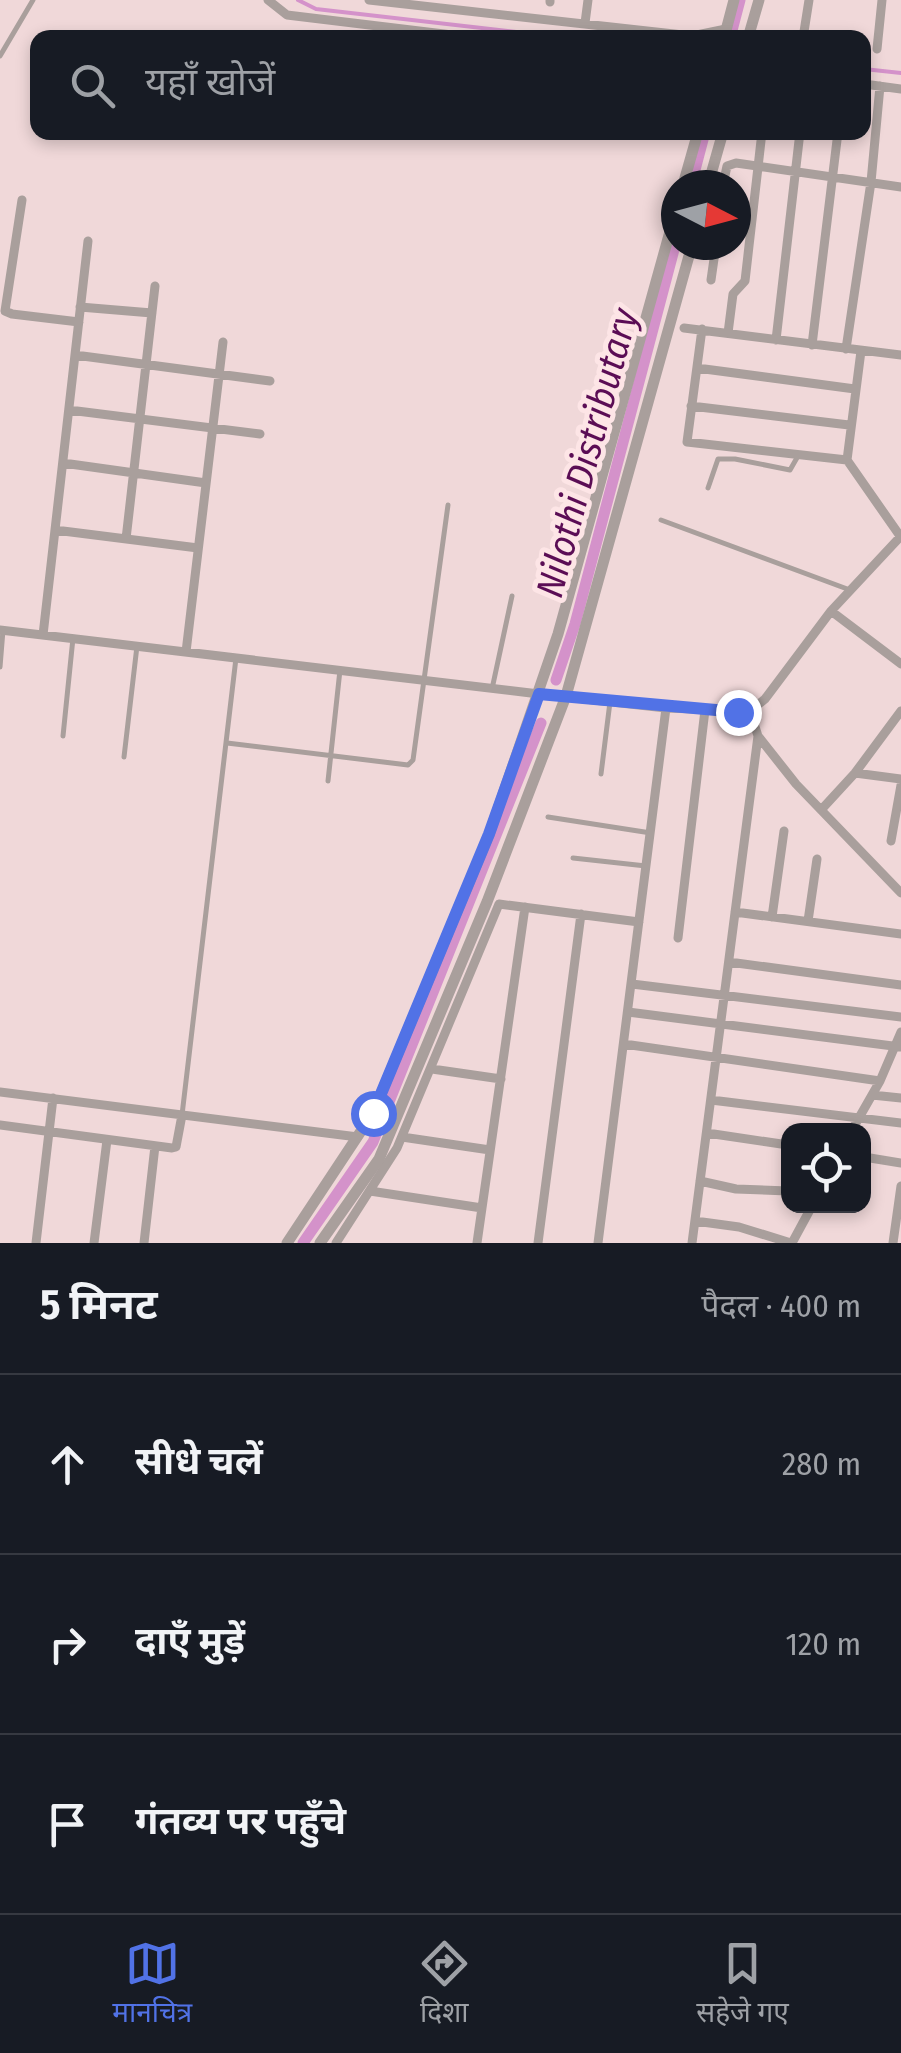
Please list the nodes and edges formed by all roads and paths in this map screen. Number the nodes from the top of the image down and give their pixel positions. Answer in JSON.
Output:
{"nodes":[{"id":1,"x":32,"y":0,"type":"edge"},
{"id":2,"x":268,"y":0,"type":"edge"},
{"id":3,"x":371,"y":0,"type":"edge"},
{"id":4,"x":514,"y":0,"type":"edge"},
{"id":5,"x":588,"y":0,"type":"edge"},
{"id":6,"x":734,"y":0,"type":"edge"},
{"id":7,"x":759,"y":0,"type":"edge"},
{"id":8,"x":809,"y":0,"type":"edge"},
{"id":9,"x":882,"y":0,"type":"edge"},
{"id":10,"x":404,"y":2,"type":"edge"},
{"id":11,"x":440,"y":4,"type":"edge"},
{"id":12,"x":475,"y":6,"type":"edge"},
{"id":13,"x":512,"y":15,"type":"junction"},
{"id":14,"x":585,"y":23,"type":"junction"},
{"id":15,"x":413,"y":30,"type":"edge"},
{"id":16,"x":643,"y":30,"type":"edge"},
{"id":17,"x":726,"y":30,"type":"edge"},
{"id":18,"x":750,"y":30,"type":"edge"},
{"id":19,"x":804,"y":30,"type":"edge"},
{"id":20,"x":877,"y":49,"type":"dead end"},
{"id":21,"x":0,"y":56,"type":"edge"},
{"id":22,"x":871,"y":85,"type":"edge"},
{"id":23,"x":880,"y":86,"type":"junction"},
{"id":24,"x":901,"y":88,"type":"edge"},
{"id":25,"x":696,"y":140,"type":"edge"},
{"id":26,"x":721,"y":140,"type":"edge"},
{"id":27,"x":761,"y":140,"type":"edge"},
{"id":28,"x":799,"y":140,"type":"edge"},
{"id":29,"x":837,"y":140,"type":"edge"},
{"id":30,"x":757,"y":166,"type":"junction"},
{"id":31,"x":687,"y":170,"type":"edge"},
{"id":32,"x":712,"y":170,"type":"edge"},
{"id":33,"x":728,"y":170,"type":"edge"},
{"id":34,"x":795,"y":172,"type":"junction"},
{"id":35,"x":833,"y":177,"type":"junction"},
{"id":36,"x":871,"y":182,"type":"junction"},
{"id":37,"x":901,"y":187,"type":"edge"},
{"id":38,"x":22,"y":200,"type":"dead end"},
{"id":39,"x":88,"y":241,"type":"dead end"},
{"id":40,"x":662,"y":260,"type":"edge"},
{"id":41,"x":688,"y":260,"type":"edge"},
{"id":42,"x":714,"y":260,"type":"edge"},
{"id":43,"x":711,"y":280,"type":"dead end"},
{"id":44,"x":155,"y":286,"type":"dead end"},
{"id":45,"x":80,"y":307,"type":"junction"},
{"id":46,"x":152,"y":314,"type":"junction"},
{"id":47,"x":78,"y":322,"type":"junction"},
{"id":48,"x":684,"y":328,"type":"dead end"},
{"id":49,"x":702,"y":329,"type":"junction"},
{"id":50,"x":728,"y":333,"type":"junction"},
{"id":51,"x":776,"y":340,"type":"junction"},
{"id":52,"x":223,"y":342,"type":"dead end"},
{"id":53,"x":812,"y":345,"type":"junction"},
{"id":54,"x":846,"y":349,"type":"junction"},
{"id":55,"x":861,"y":351,"type":"junction"},
{"id":56,"x":75,"y":355,"type":"junction"},
{"id":57,"x":897,"y":355,"type":"edge"},
{"id":58,"x":147,"y":365,"type":"junction"},
{"id":59,"x":901,"y":366,"type":"edge"},
{"id":60,"x":697,"y":368,"type":"junction"},
{"id":61,"x":220,"y":374,"type":"junction"},
{"id":62,"x":270,"y":381,"type":"dead end"},
{"id":63,"x":855,"y":388,"type":"junction"},
{"id":64,"x":691,"y":406,"type":"junction"},
{"id":65,"x":68,"y":410,"type":"junction"},
{"id":66,"x":140,"y":420,"type":"junction"},
{"id":67,"x":849,"y":425,"type":"junction"},
{"id":68,"x":213,"y":428,"type":"junction"},
{"id":69,"x":260,"y":434,"type":"dead end"},
{"id":70,"x":798,"y":456,"type":"junction"},
{"id":71,"x":846,"y":460,"type":"junction"},
{"id":72,"x":62,"y":463,"type":"junction"},
{"id":73,"x":134,"y":473,"type":"junction"},
{"id":74,"x":206,"y":482,"type":"junction"},
{"id":75,"x":708,"y":488,"type":"dead end"},
{"id":76,"x":448,"y":505,"type":"dead end"},
{"id":77,"x":661,"y":520,"type":"dead end"},
{"id":78,"x":55,"y":530,"type":"junction"},
{"id":79,"x":901,"y":536,"type":"edge"},
{"id":80,"x":126,"y":539,"type":"junction"},
{"id":81,"x":198,"y":548,"type":"junction"},
{"id":82,"x":850,"y":590,"type":"junction"},
{"id":83,"x":512,"y":596,"type":"dead end"},
{"id":84,"x":831,"y":610,"type":"junction"},
{"id":85,"x":2,"y":630,"type":"edge"},
{"id":86,"x":43,"y":635,"type":"junction"},
{"id":87,"x":73,"y":638,"type":"junction"},
{"id":88,"x":137,"y":646,"type":"junction"},
{"id":89,"x":186,"y":652,"type":"junction"},
{"id":90,"x":236,"y":658,"type":"junction"},
{"id":91,"x":901,"y":664,"type":"edge"},
{"id":92,"x":0,"y":667,"type":"edge"},
{"id":93,"x":340,"y":670,"type":"junction"},
{"id":94,"x":424,"y":680,"type":"junction"},
{"id":95,"x":492,"y":689,"type":"junction"},
{"id":96,"x":539,"y":694,"type":"junction"},
{"id":97,"x":566,"y":696,"type":"junction"},
{"id":98,"x":610,"y":702,"type":"junction"},
{"id":99,"x":666,"y":708,"type":"junction"},
{"id":100,"x":705,"y":710,"type":"junction"},
{"id":101,"x":750,"y":711,"type":"junction"},
{"id":102,"x":899,"y":717,"type":"edge"},
{"id":103,"x":64,"y":736,"type":"dead end"},
{"id":104,"x":758,"y":736,"type":"junction"},
{"id":105,"x":226,"y":742,"type":"junction"},
{"id":106,"x":330,"y":755,"type":"junction"},
{"id":107,"x":124,"y":757,"type":"dead end"},
{"id":108,"x":855,"y":773,"type":"junction"},
{"id":109,"x":601,"y":774,"type":"dead end"},
{"id":110,"x":328,"y":781,"type":"dead end"},
{"id":111,"x":901,"y":782,"type":"edge"},
{"id":112,"x":821,"y":810,"type":"junction"},
{"id":113,"x":548,"y":817,"type":"dead end"},
{"id":114,"x":784,"y":830,"type":"dead end"},
{"id":115,"x":650,"y":833,"type":"junction"},
{"id":116,"x":891,"y":841,"type":"dead end"},
{"id":117,"x":573,"y":858,"type":"dead end"},
{"id":118,"x":817,"y":859,"type":"dead end"},
{"id":119,"x":646,"y":866,"type":"junction"},
{"id":120,"x":901,"y":893,"type":"edge"},
{"id":121,"x":493,"y":903,"type":"junction"},
{"id":122,"x":526,"y":907,"type":"junction"},
{"id":123,"x":735,"y":912,"type":"junction"},
{"id":124,"x":581,"y":914,"type":"junction"},
{"id":125,"x":772,"y":916,"type":"junction"},
{"id":126,"x":639,"y":922,"type":"junction"},
{"id":127,"x":808,"y":922,"type":"junction"},
{"id":128,"x":901,"y":934,"type":"edge"},
{"id":129,"x":678,"y":938,"type":"dead end"},
{"id":130,"x":729,"y":962,"type":"junction"},
{"id":131,"x":632,"y":984,"type":"junction"},
{"id":132,"x":901,"y":985,"type":"edge"},
{"id":133,"x":725,"y":994,"type":"junction"},
{"id":134,"x":628,"y":1012,"type":"junction"},
{"id":135,"x":901,"y":1017,"type":"edge"},
{"id":136,"x":721,"y":1024,"type":"junction"},
{"id":137,"x":901,"y":1032,"type":"edge"},
{"id":138,"x":624,"y":1044,"type":"junction"},
{"id":139,"x":897,"y":1046,"type":"edge"},
{"id":140,"x":716,"y":1058,"type":"junction"},
{"id":141,"x":432,"y":1069,"type":"junction"},
{"id":142,"x":500,"y":1079,"type":"junction"},
{"id":143,"x":880,"y":1080,"type":"junction"},
{"id":144,"x":0,"y":1092,"type":"edge"},
{"id":145,"x":872,"y":1095,"type":"junction"},
{"id":146,"x":53,"y":1098,"type":"junction"},
{"id":147,"x":901,"y":1098,"type":"edge"},
{"id":148,"x":711,"y":1100,"type":"junction"},
{"id":149,"x":182,"y":1116,"type":"junction"},
{"id":150,"x":859,"y":1118,"type":"junction"},
{"id":151,"x":856,"y":1123,"type":"edge"},
{"id":152,"x":901,"y":1123,"type":"edge"},
{"id":153,"x":0,"y":1125,"type":"edge"},
{"id":154,"x":50,"y":1131,"type":"junction"},
{"id":155,"x":706,"y":1133,"type":"junction"},
{"id":156,"x":358,"y":1136,"type":"junction"},
{"id":157,"x":402,"y":1136,"type":"junction"},
{"id":158,"x":107,"y":1140,"type":"junction"},
{"id":159,"x":781,"y":1144,"type":"edge"},
{"id":160,"x":155,"y":1146,"type":"junction"},
{"id":161,"x":490,"y":1150,"type":"junction"},
{"id":162,"x":871,"y":1158,"type":"edge"},
{"id":163,"x":901,"y":1163,"type":"edge"},
{"id":164,"x":700,"y":1182,"type":"junction"},
{"id":165,"x":901,"y":1186,"type":"edge"},
{"id":166,"x":781,"y":1190,"type":"edge"},
{"id":167,"x":370,"y":1191,"type":"junction"},
{"id":168,"x":482,"y":1208,"type":"junction"},
{"id":169,"x":808,"y":1213,"type":"edge"},
{"id":170,"x":695,"y":1221,"type":"junction"},
{"id":171,"x":898,"y":1230,"type":"edge"},
{"id":172,"x":598,"y":1242,"type":"edge"},
{"id":173,"x":36,"y":1243,"type":"edge"},
{"id":174,"x":94,"y":1243,"type":"edge"},
{"id":175,"x":144,"y":1243,"type":"edge"},
{"id":176,"x":287,"y":1243,"type":"edge"},
{"id":177,"x":320,"y":1243,"type":"edge"},
{"id":178,"x":336,"y":1243,"type":"edge"},
{"id":179,"x":477,"y":1243,"type":"edge"},
{"id":180,"x":538,"y":1243,"type":"edge"},
{"id":181,"x":614,"y":1243,"type":"edge"},
{"id":182,"x":692,"y":1243,"type":"edge"},
{"id":183,"x":791,"y":1243,"type":"edge"},
{"id":184,"x":893,"y":1243,"type":"edge"}],
"edges":[{"from":1,"to":21,"type":"lane"},
{"from":2,"to":15,"type":"street"},
{"from":3,"to":10,"type":"street"},
{"from":4,"to":13,"type":"street"},
{"from":5,"to":14,"type":"street"},
{"from":6,"to":17,"type":"street"},
{"from":7,"to":18,"type":"street"},
{"from":8,"to":19,"type":"street"},
{"from":9,"to":20,"type":"street"},
{"from":10,"to":11,"type":"street"},
{"from":11,"to":12,"type":"street"},
{"from":12,"to":13,"type":"street"},
{"from":13,"to":14,"type":"street"},
{"from":14,"to":16,"type":"street"},
{"from":22,"to":23,"type":"street"},
{"from":23,"to":24,"type":"street"},
{"from":23,"to":36,"type":"street"},
{"from":25,"to":31,"type":"street"},
{"from":26,"to":32,"type":"street"},
{"from":27,"to":30,"type":"street"},
{"from":28,"to":34,"type":"street"},
{"from":29,"to":35,"type":"street"},
{"from":30,"to":33,"type":"street"},
{"from":30,"to":34,"type":"street"},
{"from":30,"to":50,"type":"street"},
{"from":34,"to":35,"type":"street"},
{"from":34,"to":51,"type":"street"},
{"from":35,"to":36,"type":"street"},
{"from":35,"to":53,"type":"street"},
{"from":36,"to":37,"type":"street"},
{"from":36,"to":54,"type":"street"},
{"from":38,"to":47,"type":"street"},
{"from":39,"to":45,"type":"street"},
{"from":40,"to":96,"type":"street"},
{"from":41,"to":97,"type":"street"},
{"from":42,"to":43,"type":"street"},
{"from":44,"to":46,"type":"street"},
{"from":45,"to":46,"type":"street"},
{"from":45,"to":47,"type":"street"},
{"from":46,"to":58,"type":"street"},
{"from":47,"to":56,"type":"street"},
{"from":48,"to":49,"type":"street"},
{"from":49,"to":50,"type":"street"},
{"from":49,"to":60,"type":"street"},
{"from":50,"to":51,"type":"street"},
{"from":51,"to":53,"type":"street"},
{"from":52,"to":61,"type":"street"},
{"from":53,"to":54,"type":"street"},
{"from":54,"to":55,"type":"street"},
{"from":55,"to":57,"type":"street"},
{"from":55,"to":63,"type":"street"},
{"from":56,"to":58,"type":"street"},
{"from":56,"to":65,"type":"street"},
{"from":57,"to":59,"type":"lane"},
{"from":58,"to":61,"type":"street"},
{"from":58,"to":66,"type":"street"},
{"from":60,"to":63,"type":"street"},
{"from":60,"to":64,"type":"street"},
{"from":61,"to":62,"type":"street"},
{"from":61,"to":68,"type":"street"},
{"from":63,"to":67,"type":"street"},
{"from":64,"to":67,"type":"street"},
{"from":64,"to":70,"type":"street"},
{"from":65,"to":66,"type":"street"},
{"from":65,"to":72,"type":"street"},
{"from":66,"to":68,"type":"street"},
{"from":66,"to":73,"type":"street"},
{"from":67,"to":71,"type":"street"},
{"from":68,"to":69,"type":"street"},
{"from":68,"to":74,"type":"street"},
{"from":70,"to":71,"type":"street"},
{"from":70,"to":75,"type":"lane"},
{"from":71,"to":79,"type":"street"},
{"from":72,"to":73,"type":"street"},
{"from":72,"to":78,"type":"street"},
{"from":73,"to":74,"type":"street"},
{"from":73,"to":80,"type":"street"},
{"from":74,"to":81,"type":"street"},
{"from":76,"to":94,"type":"lane"},
{"from":77,"to":82,"type":"lane"},
{"from":78,"to":80,"type":"street"},
{"from":78,"to":86,"type":"street"},
{"from":79,"to":82,"type":"street"},
{"from":80,"to":81,"type":"street"},
{"from":81,"to":89,"type":"street"},
{"from":82,"to":84,"type":"street"},
{"from":83,"to":95,"type":"lane"},
{"from":84,"to":91,"type":"street"},
{"from":84,"to":101,"type":"street"},
{"from":85,"to":86,"type":"street"},
{"from":85,"to":92,"type":"lane"},
{"from":86,"to":87,"type":"street"},
{"from":87,"to":88,"type":"street"},
{"from":87,"to":103,"type":"lane"},
{"from":88,"to":89,"type":"street"},
{"from":88,"to":107,"type":"lane"},
{"from":89,"to":90,"type":"street"},
{"from":90,"to":93,"type":"street"},
{"from":90,"to":105,"type":"lane"},
{"from":93,"to":94,"type":"street"},
{"from":93,"to":106,"type":"lane"},
{"from":94,"to":95,"type":"street"},
{"from":94,"to":106,"type":"lane"},
{"from":95,"to":96,"type":"street"},
{"from":96,"to":97,"type":"street"},
{"from":96,"to":156,"type":"street"},
{"from":97,"to":98,"type":"street"},
{"from":97,"to":121,"type":"street"},
{"from":98,"to":99,"type":"street"},
{"from":98,"to":109,"type":"lane"},
{"from":99,"to":100,"type":"street"},
{"from":99,"to":115,"type":"street"},
{"from":100,"to":101,"type":"street"},
{"from":100,"to":129,"type":"street"},
{"from":101,"to":104,"type":"street"},
{"from":102,"to":108,"type":"street"},
{"from":104,"to":112,"type":"street"},
{"from":104,"to":123,"type":"street"},
{"from":105,"to":106,"type":"lane"},
{"from":105,"to":149,"type":"lane"},
{"from":106,"to":110,"type":"lane"},
{"from":108,"to":111,"type":"street"},
{"from":108,"to":112,"type":"street"},
{"from":111,"to":116,"type":"street"},
{"from":112,"to":120,"type":"street"},
{"from":113,"to":115,"type":"lane"},
{"from":114,"to":125,"type":"street"},
{"from":115,"to":119,"type":"street"},
{"from":117,"to":119,"type":"lane"},
{"from":118,"to":127,"type":"street"},
{"from":119,"to":126,"type":"street"},
{"from":121,"to":122,"type":"street"},
{"from":121,"to":141,"type":"street"},
{"from":121,"to":177,"type":"street"},
{"from":122,"to":124,"type":"street"},
{"from":122,"to":142,"type":"street"},
{"from":123,"to":125,"type":"street"},
{"from":123,"to":130,"type":"street"},
{"from":124,"to":126,"type":"street"},
{"from":124,"to":180,"type":"street"},
{"from":125,"to":127,"type":"street"},
{"from":126,"to":131,"type":"street"},
{"from":127,"to":128,"type":"street"},
{"from":130,"to":132,"type":"street"},
{"from":130,"to":133,"type":"street"},
{"from":131,"to":133,"type":"street"},
{"from":131,"to":134,"type":"street"},
{"from":133,"to":135,"type":"street"},
{"from":133,"to":136,"type":"street"},
{"from":134,"to":136,"type":"street"},
{"from":134,"to":138,"type":"street"},
{"from":136,"to":139,"type":"street"},
{"from":136,"to":140,"type":"street"},
{"from":137,"to":139,"type":"street"},
{"from":138,"to":140,"type":"street"},
{"from":138,"to":172,"type":"street"},
{"from":139,"to":143,"type":"street"},
{"from":140,"to":143,"type":"street"},
{"from":140,"to":148,"type":"street"},
{"from":141,"to":142,"type":"street"},
{"from":141,"to":157,"type":"street"},
{"from":142,"to":161,"type":"street"},
{"from":143,"to":145,"type":"street"},
{"from":144,"to":146,"type":"street"},
{"from":145,"to":147,"type":"street"},
{"from":145,"to":150,"type":"street"},
{"from":146,"to":149,"type":"street"},
{"from":146,"to":154,"type":"street"},
{"from":148,"to":150,"type":"street"},
{"from":148,"to":155,"type":"street"},
{"from":149,"to":156,"type":"street"},
{"from":149,"to":160,"type":"street"},
{"from":150,"to":151,"type":"street"},
{"from":150,"to":152,"type":"street"},
{"from":153,"to":154,"type":"street"},
{"from":154,"to":158,"type":"street"},
{"from":154,"to":173,"type":"street"},
{"from":155,"to":159,"type":"street"},
{"from":155,"to":164,"type":"street"},
{"from":156,"to":176,"type":"street"},
{"from":157,"to":161,"type":"street"},
{"from":157,"to":167,"type":"street"},
{"from":158,"to":160,"type":"street"},
{"from":158,"to":174,"type":"street"},
{"from":160,"to":175,"type":"street"},
{"from":161,"to":168,"type":"street"},
{"from":162,"to":163,"type":"street"},
{"from":164,"to":166,"type":"street"},
{"from":164,"to":170,"type":"street"},
{"from":165,"to":171,"type":"street"},
{"from":167,"to":168,"type":"street"},
{"from":167,"to":178,"type":"street"},
{"from":168,"to":179,"type":"street"},
{"from":169,"to":183,"type":"street"},
{"from":170,"to":182,"type":"street"},
{"from":170,"to":183,"type":"street"},
{"from":171,"to":184,"type":"street"},
{"from":172,"to":181,"type":"street"}]}
